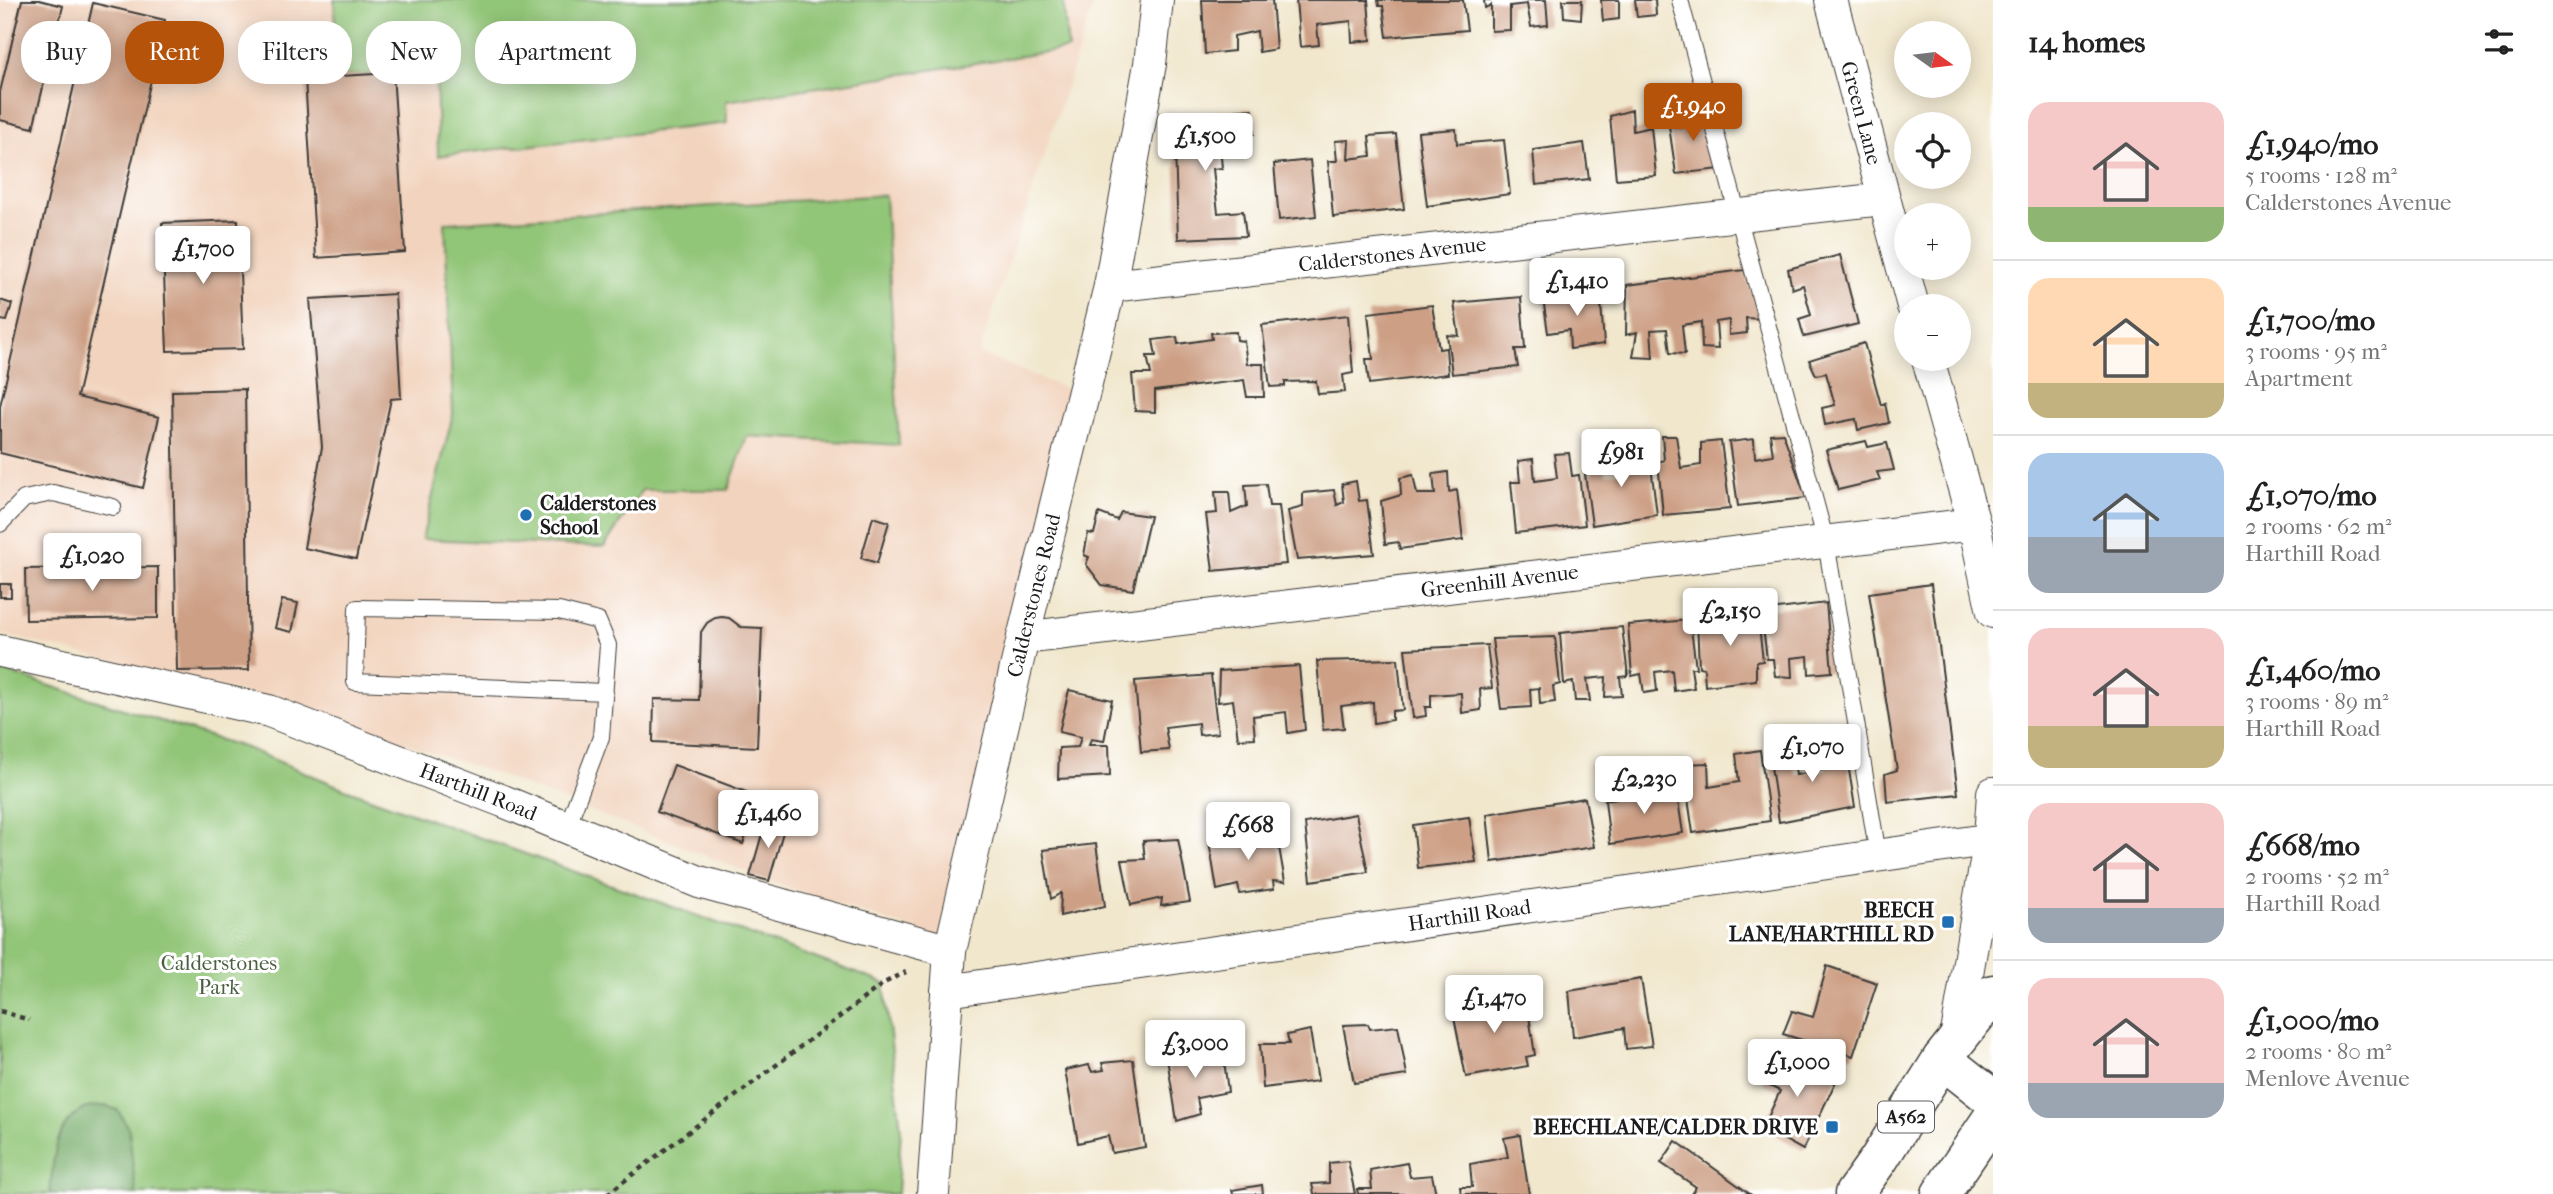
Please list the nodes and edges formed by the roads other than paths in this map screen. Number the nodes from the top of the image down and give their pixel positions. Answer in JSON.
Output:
{"nodes":[{"id":1,"x":1157,"y":0,"type":"edge"},
{"id":2,"x":1680,"y":0,"type":"edge"},
{"id":3,"x":1831,"y":0,"type":"edge"},
{"id":4,"x":1883,"y":199,"type":"junction"},
{"id":5,"x":1739,"y":215,"type":"junction"},
{"id":6,"x":1110,"y":285,"type":"junction"},
{"id":7,"x":1910,"y":294,"type":"edge"},
{"id":8,"x":1931,"y":371,"type":"edge"},
{"id":9,"x":113,"y":507,"type":"dead end"},
{"id":10,"x":0,"y":524,"type":"edge"},
{"id":11,"x":1974,"y":524,"type":"junction"},
{"id":12,"x":1826,"y":542,"type":"junction"},
{"id":13,"x":1993,"y":612,"type":"edge"},
{"id":14,"x":1023,"y":638,"type":"junction"},
{"id":15,"x":0,"y":651,"type":"edge"},
{"id":16,"x":604,"y":692,"type":"junction"},
{"id":17,"x":1993,"y":793,"type":"edge"},
{"id":18,"x":567,"y":827,"type":"junction"},
{"id":19,"x":1992,"y":839,"type":"edge"},
{"id":20,"x":1878,"y":855,"type":"junction"},
{"id":21,"x":950,"y":951,"type":"junction"},
{"id":22,"x":947,"y":991,"type":"junction"},
{"id":23,"x":1993,"y":994,"type":"edge"},
{"id":24,"x":1949,"y":1049,"type":"junction"},
{"id":25,"x":1993,"y":1099,"type":"edge"},
{"id":26,"x":1993,"y":1117,"type":"edge"},
{"id":27,"x":933,"y":1194,"type":"edge"},
{"id":28,"x":1854,"y":1194,"type":"edge"},
{"id":29,"x":1941,"y":1194,"type":"edge"}],
"edges":[{"from":1,"to":6,"type":"street","name":"Calderstones Road"},
{"from":2,"to":5,"type":"lane"},
{"from":3,"to":4,"type":"street","name":"Green Lane"},
{"from":4,"to":5,"type":"street","name":"Calderstones Avenue"},
{"from":4,"to":7,"type":"street","name":"Green Lane"},
{"from":5,"to":6,"type":"street","name":"Calderstones Avenue"},
{"from":5,"to":12,"type":"lane"},
{"from":6,"to":14,"type":"street","name":"Calderstones Road"},
{"from":8,"to":11,"type":"street"},
{"from":9,"to":10,"type":"lane"},
{"from":11,"to":12,"type":"street","name":"Greenhill Avenue"},
{"from":11,"to":13,"type":"street"},
{"from":12,"to":14,"type":"street","name":"Greenhill Avenue"},
{"from":12,"to":20,"type":"lane"},
{"from":14,"to":21,"type":"street","name":"Calderstones Road"},
{"from":15,"to":18,"type":"street","name":"Harthill Road"},
{"from":16,"to":16,"type":"lane"},
{"from":16,"to":18,"type":"lane"},
{"from":17,"to":19,"type":"street"},
{"from":18,"to":21,"type":"street","name":"Harthill Road"},
{"from":19,"to":20,"type":"street","name":"Harthill Road"},
{"from":19,"to":24,"type":"street"},
{"from":20,"to":22,"type":"street","name":"Harthill Road"},
{"from":21,"to":22,"type":"street","name":"Calderstones Road"},
{"from":22,"to":27,"type":"street","name":"Calderstones Road"},
{"from":23,"to":24,"type":"highway","number":"A562"},
{"from":24,"to":25,"type":"highway"},
{"from":24,"to":28,"type":"highway","number":"A562"},
{"from":26,"to":29,"type":"highway"}]}
